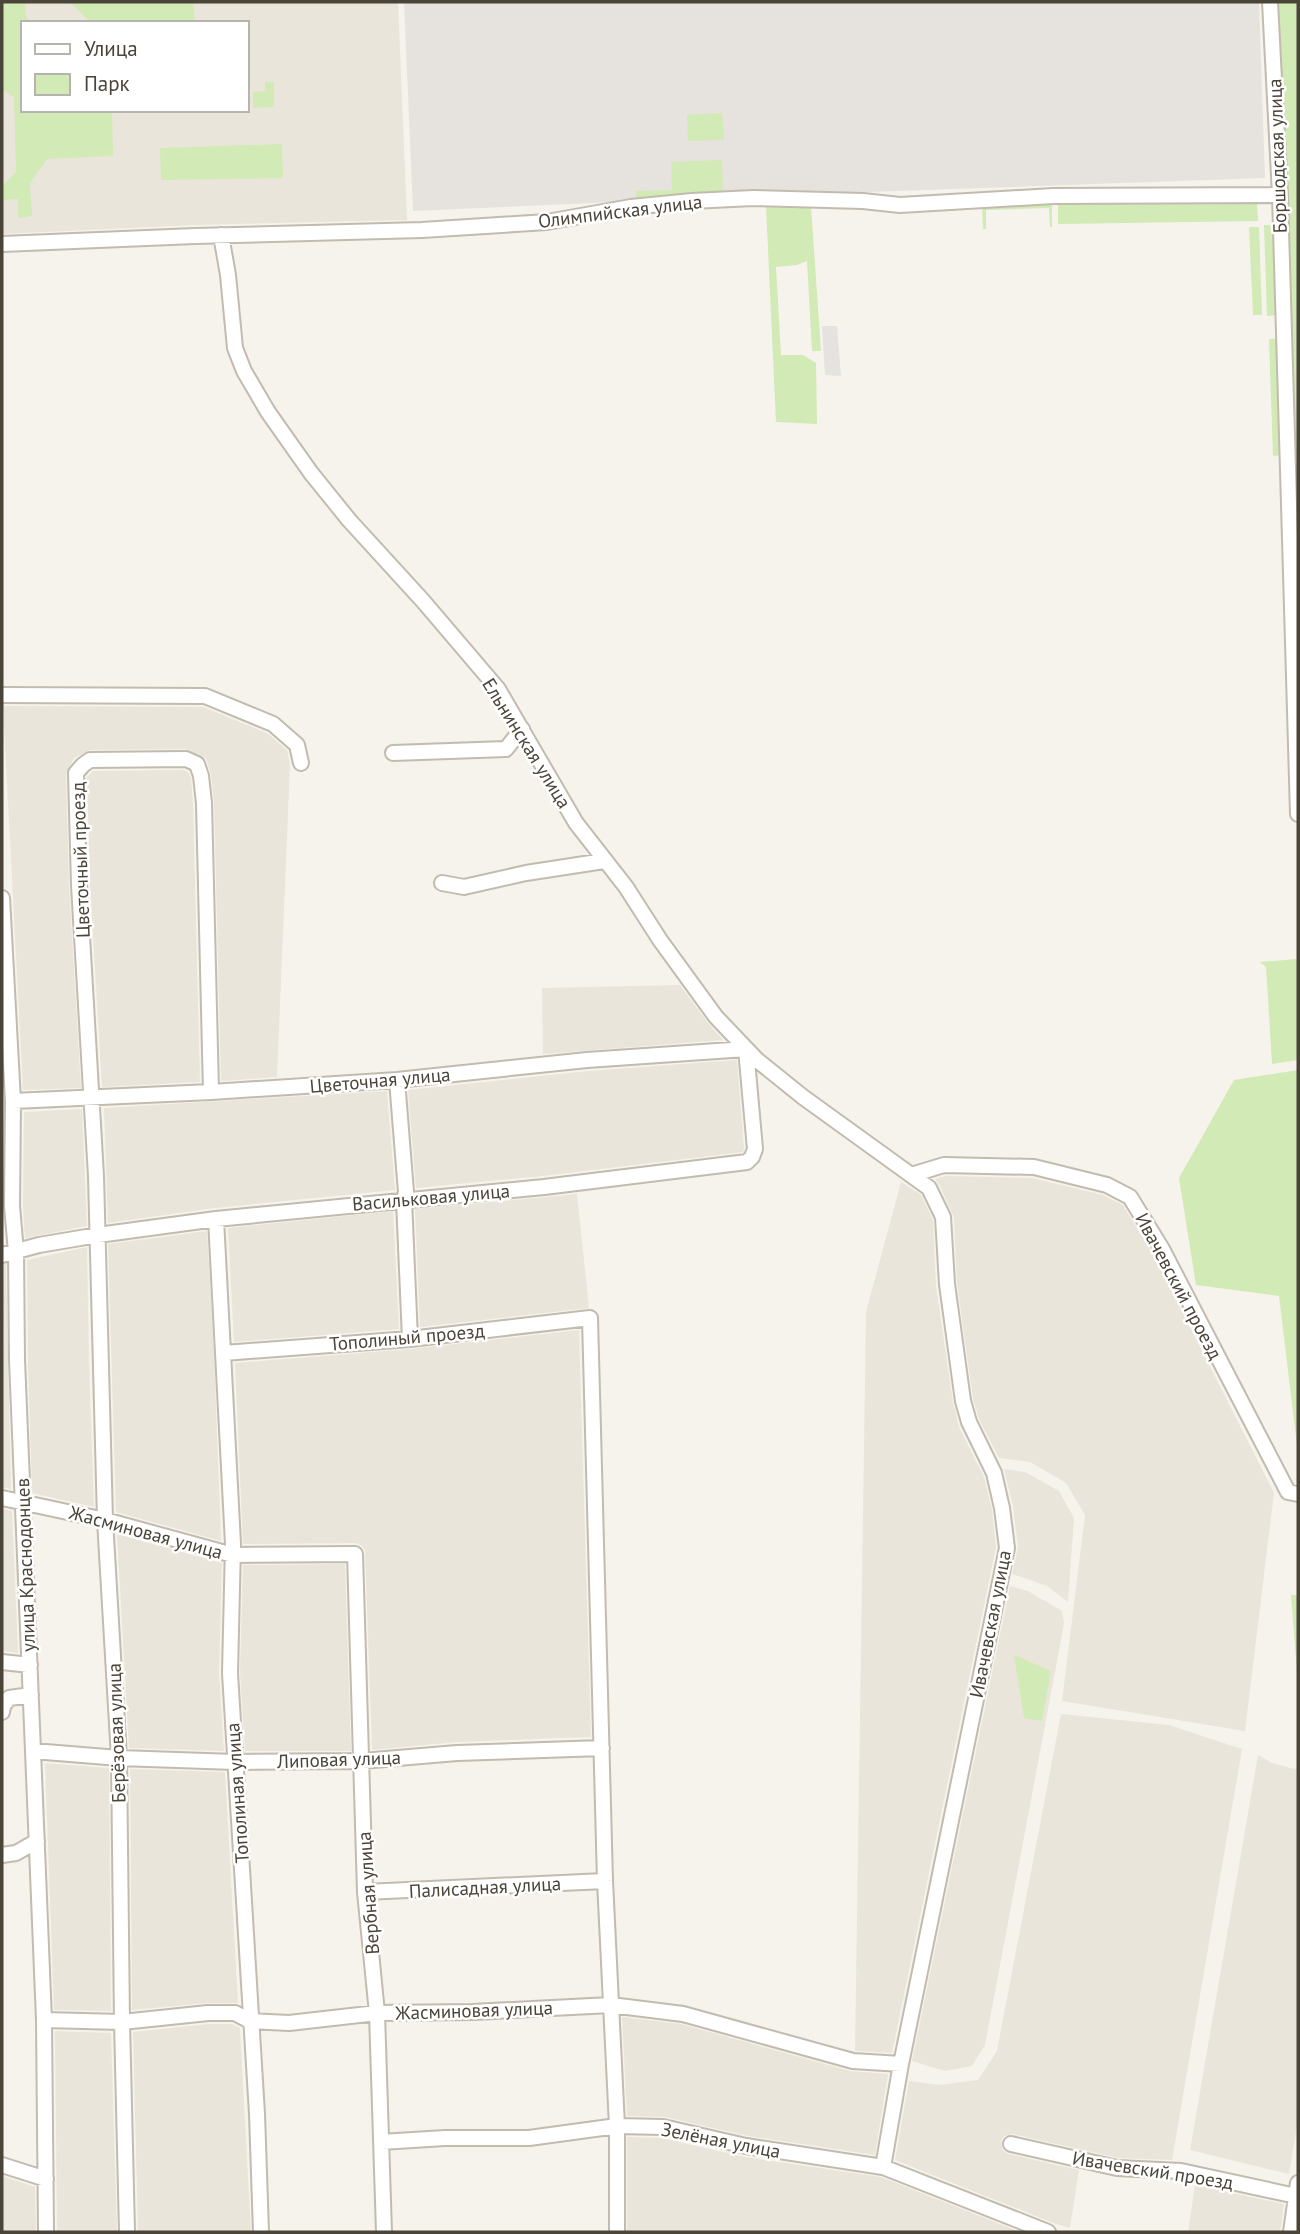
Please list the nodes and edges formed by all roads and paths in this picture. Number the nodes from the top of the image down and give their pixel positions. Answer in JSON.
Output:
{"nodes":[{"id":1,"x":1270,"y":2,"type":"edge"},
{"id":2,"x":1280,"y":195,"type":"junction"},
{"id":3,"x":221,"y":235,"type":"junction"},
{"id":4,"x":2,"y":244,"type":"edge"},
{"id":5,"x":2,"y":695,"type":"edge"},
{"id":6,"x":522,"y":729,"type":"junction"},
{"id":7,"x":393,"y":753,"type":"dead end"},
{"id":8,"x":301,"y":763,"type":"dead end"},
{"id":9,"x":1298,"y":814,"type":"edge"},
{"id":10,"x":604,"y":861,"type":"junction"},
{"id":11,"x":442,"y":883,"type":"dead end"},
{"id":12,"x":2,"y":898,"type":"edge"},
{"id":13,"x":3,"y":947,"type":"edge"},
{"id":14,"x":746,"y":1049,"type":"junction"},
{"id":15,"x":397,"y":1080,"type":"junction"},
{"id":16,"x":211,"y":1092,"type":"junction"},
{"id":17,"x":93,"y":1098,"type":"junction"},
{"id":18,"x":13,"y":1101,"type":"junction"},
{"id":19,"x":911,"y":1175,"type":"junction"},
{"id":20,"x":929,"y":1188,"type":"joint"},
{"id":21,"x":404,"y":1199,"type":"junction"},
{"id":22,"x":216,"y":1219,"type":"junction"},
{"id":23,"x":98,"y":1235,"type":"junction"},
{"id":24,"x":9,"y":1253,"type":"edge"},
{"id":25,"x":410,"y":1339,"type":"junction"},
{"id":26,"x":224,"y":1353,"type":"junction"},
{"id":27,"x":1298,"y":1494,"type":"edge"},
{"id":28,"x":2,"y":1498,"type":"edge"},
{"id":29,"x":22,"y":1502,"type":"junction"},
{"id":30,"x":105,"y":1520,"type":"junction"},
{"id":31,"x":355,"y":1554,"type":"joint"},
{"id":32,"x":233,"y":1555,"type":"junction"},
{"id":33,"x":2,"y":1662,"type":"edge"},
{"id":34,"x":30,"y":1665,"type":"junction"},
{"id":35,"x":31,"y":1695,"type":"junction"},
{"id":36,"x":2,"y":1712,"type":"edge"},
{"id":37,"x":602,"y":1748,"type":"junction"},
{"id":38,"x":33,"y":1751,"type":"junction"},
{"id":39,"x":119,"y":1758,"type":"junction"},
{"id":40,"x":362,"y":1761,"type":"junction"},
{"id":41,"x":235,"y":1762,"type":"junction"},
{"id":42,"x":37,"y":1841,"type":"junction"},
{"id":43,"x":2,"y":1854,"type":"edge"},
{"id":44,"x":605,"y":1881,"type":"junction"},
{"id":45,"x":365,"y":1892,"type":"junction"},
{"id":46,"x":611,"y":2005,"type":"junction"},
{"id":47,"x":377,"y":2013,"type":"junction"},
{"id":48,"x":44,"y":2020,"type":"junction"},
{"id":49,"x":250,"y":2021,"type":"junction"},
{"id":50,"x":122,"y":2022,"type":"junction"},
{"id":51,"x":901,"y":2064,"type":"junction"},
{"id":52,"x":617,"y":2126,"type":"junction"},
{"id":53,"x":381,"y":2142,"type":"junction"},
{"id":54,"x":1011,"y":2144,"type":"dead end"},
{"id":55,"x":2,"y":2165,"type":"edge"},
{"id":56,"x":883,"y":2167,"type":"junction"},
{"id":57,"x":46,"y":2179,"type":"junction"},
{"id":58,"x":1297,"y":2189,"type":"edge"},
{"id":59,"x":46,"y":2232,"type":"edge"},
{"id":60,"x":127,"y":2232,"type":"edge"},
{"id":61,"x":261,"y":2232,"type":"edge"},
{"id":62,"x":384,"y":2232,"type":"edge"},
{"id":63,"x":617,"y":2232,"type":"edge"},
{"id":64,"x":1048,"y":2232,"type":"edge"},
{"id":65,"x":1290,"y":2232,"type":"edge"}],
"edges":[{"from":1,"to":2,"type":"street","name":"Боршодская улица"},
{"from":2,"to":3,"type":"street","name":"Олимпийская улица"},
{"from":2,"to":9,"type":"street","name":"Боршодская улица"},
{"from":3,"to":4,"type":"street","name":"Олимпийская улица"},
{"from":3,"to":6,"type":"street","name":"Ельнинская улица"},
{"from":5,"to":8,"type":"street"},
{"from":6,"to":7,"type":"street"},
{"from":6,"to":10,"type":"street","name":"Ельнинская улица"},
{"from":10,"to":11,"type":"street"},
{"from":10,"to":14,"type":"street","name":"Ельнинская улица"},
{"from":12,"to":13,"type":"street","name":"улица Краснодонцев"},
{"from":13,"to":18,"type":"street","name":"улица Краснодонцев"},
{"from":14,"to":15,"type":"street","name":"Цветочная улица"},
{"from":14,"to":19,"type":"street","name":"Ельнинская улица"},
{"from":14,"to":21,"type":"street","name":"Васильковая улица"},
{"from":15,"to":16,"type":"street","name":"Цветочная улица"},
{"from":15,"to":21,"type":"street"},
{"from":16,"to":17,"type":"street","name":"Цветочная улица"},
{"from":16,"to":17,"type":"street","name":"Цветочный проезд"},
{"from":17,"to":18,"type":"street","name":"Цветочная улица"},
{"from":17,"to":23,"type":"street","name":"Цветочный проезд"},
{"from":18,"to":24,"type":"street","name":"улица Краснодонцев"},
{"from":19,"to":20,"type":"street","name":"Ельнинская улица"},
{"from":19,"to":27,"type":"street","name":"Ивачевский проезд"},
{"from":20,"to":51,"type":"street","name":"Ивачевская улица"},
{"from":21,"to":22,"type":"street","name":"Васильковая улица"},
{"from":21,"to":25,"type":"street"},
{"from":22,"to":23,"type":"street","name":"Васильковая улица"},
{"from":22,"to":26,"type":"street","name":"Тополиная улица"},
{"from":23,"to":24,"type":"street","name":"Васильковая улица"},
{"from":23,"to":30,"type":"street","name":"Берёзовая улица"},
{"from":24,"to":29,"type":"street","name":"улица Краснодонцев"},
{"from":25,"to":26,"type":"street","name":"Тополиный проезд"},
{"from":25,"to":37,"type":"street","name":"Тополиный проезд"},
{"from":26,"to":32,"type":"street","name":"Тополиная улица"},
{"from":28,"to":29,"type":"street","name":"Жасминовая улица"},
{"from":29,"to":30,"type":"street","name":"Жасминовая улица"},
{"from":29,"to":34,"type":"street","name":"улица Краснодонцев"},
{"from":30,"to":32,"type":"street","name":"Жасминовая улица"},
{"from":30,"to":39,"type":"street","name":"Берёзовая улица"},
{"from":31,"to":32,"type":"street","name":"Жасминовая улица"},
{"from":31,"to":40,"type":"street","name":"Вербная улица"},
{"from":32,"to":41,"type":"street","name":"Тополиная улица"},
{"from":33,"to":34,"type":"street"},
{"from":34,"to":35,"type":"street","name":"улица Краснодонцев"},
{"from":35,"to":36,"type":"street"},
{"from":35,"to":38,"type":"street","name":"улица Краснодонцев"},
{"from":37,"to":40,"type":"street","name":"Липовая улица"},
{"from":37,"to":44,"type":"street"},
{"from":38,"to":39,"type":"street","name":"Липовая улица"},
{"from":38,"to":42,"type":"street","name":"улица Краснодонцев"},
{"from":39,"to":41,"type":"street","name":"Липовая улица"},
{"from":39,"to":50,"type":"street","name":"Берёзовая улица"},
{"from":40,"to":41,"type":"street","name":"Липовая улица"},
{"from":40,"to":45,"type":"street","name":"Вербная улица"},
{"from":41,"to":49,"type":"street","name":"Тополиная улица"},
{"from":42,"to":43,"type":"street"},
{"from":42,"to":48,"type":"street","name":"улица Краснодонцев"},
{"from":44,"to":45,"type":"street","name":"Палисадная улица"},
{"from":44,"to":46,"type":"street"},
{"from":45,"to":47,"type":"street","name":"Вербная улица"},
{"from":46,"to":47,"type":"street","name":"Жасминовая улица"},
{"from":46,"to":51,"type":"street","name":"Жасминовая улица"},
{"from":46,"to":52,"type":"street"},
{"from":47,"to":49,"type":"street","name":"Жасминовая улица"},
{"from":47,"to":53,"type":"street","name":"Вербная улица"},
{"from":48,"to":50,"type":"street","name":"Жасминовая улица"},
{"from":48,"to":57,"type":"street","name":"улица Краснодонцев"},
{"from":49,"to":50,"type":"street","name":"Жасминовая улица"},
{"from":49,"to":61,"type":"street","name":"Тополиная улица"},
{"from":50,"to":60,"type":"street","name":"Берёзовая улица"},
{"from":51,"to":56,"type":"street","name":"Ивачевская улица"},
{"from":52,"to":53,"type":"street","name":"Зелёная улица"},
{"from":52,"to":56,"type":"street","name":"Зелёная улица"},
{"from":52,"to":63,"type":"street"},
{"from":53,"to":62,"type":"street","name":"Вербная улица"},
{"from":54,"to":58,"type":"street","name":"Ивачевский проезд"},
{"from":55,"to":57,"type":"street"},
{"from":56,"to":64,"type":"street","name":"Зелёная улица"},
{"from":57,"to":59,"type":"street","name":"улица Краснодонцев"},
{"from":58,"to":65,"type":"street"}]}
